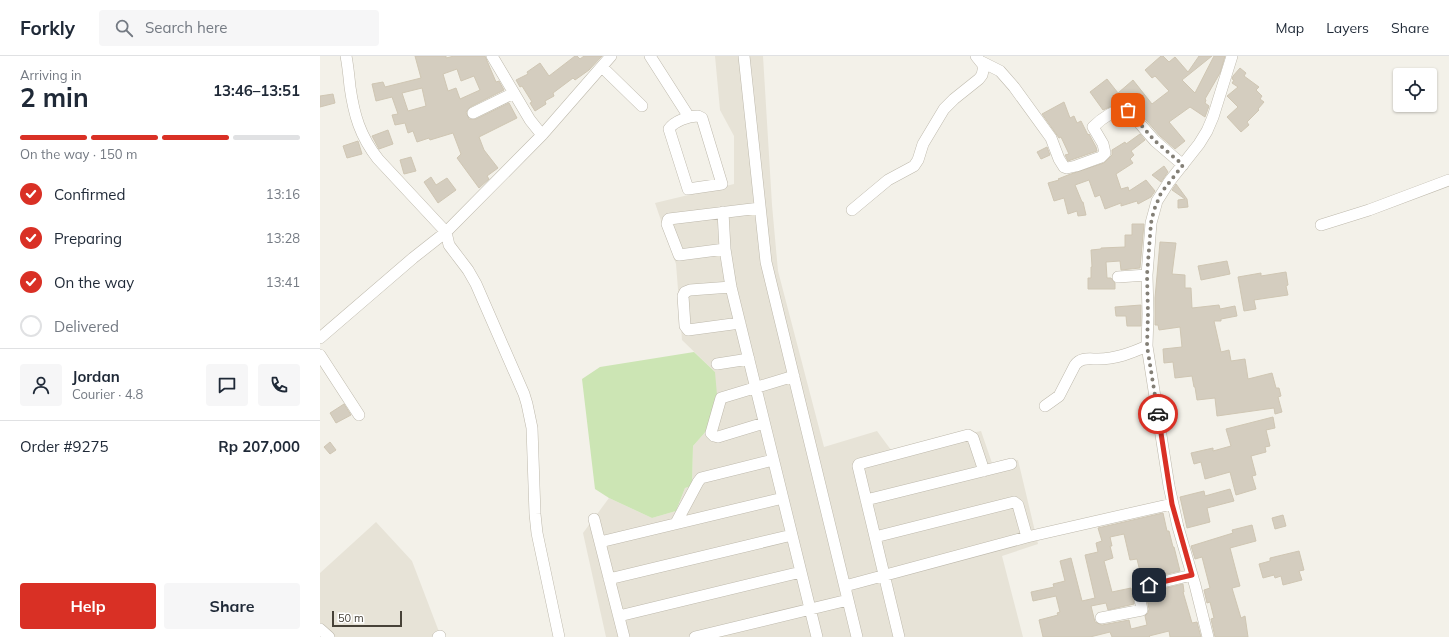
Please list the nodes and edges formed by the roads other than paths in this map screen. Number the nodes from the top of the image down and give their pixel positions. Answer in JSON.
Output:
{"nodes":[{"id":1,"x":348,"y":56,"type":"edge"},
{"id":2,"x":492,"y":56,"type":"edge"},
{"id":3,"x":611,"y":56,"type":"edge"},
{"id":4,"x":650,"y":56,"type":"edge"},
{"id":5,"x":744,"y":56,"type":"edge"},
{"id":6,"x":1232,"y":56,"type":"edge"},
{"id":7,"x":979,"y":59,"type":"edge"},
{"id":8,"x":602,"y":67,"type":"junction"},
{"id":9,"x":514,"y":93,"type":"junction"},
{"id":10,"x":642,"y":106,"type":"dead end"},
{"id":11,"x":473,"y":113,"type":"dead end"},
{"id":12,"x":689,"y":117,"type":"junction"},
{"id":13,"x":542,"y":135,"type":"junction"},
{"id":14,"x":1183,"y":165,"type":"junction"},
{"id":15,"x":1449,"y":180,"type":"edge"},
{"id":16,"x":760,"y":208,"type":"junction"},
{"id":17,"x":852,"y":210,"type":"dead end"},
{"id":18,"x":723,"y":212,"type":"junction"},
{"id":19,"x":1321,"y":224,"type":"dead end"},
{"id":20,"x":446,"y":232,"type":"junction"},
{"id":21,"x":725,"y":249,"type":"junction"},
{"id":22,"x":1147,"y":275,"type":"junction"},
{"id":23,"x":1118,"y":277,"type":"dead end"},
{"id":24,"x":731,"y":287,"type":"junction"},
{"id":25,"x":740,"y":323,"type":"junction"},
{"id":26,"x":320,"y":338,"type":"edge"},
{"id":27,"x":1147,"y":346,"type":"junction"},
{"id":28,"x":320,"y":355,"type":"edge"},
{"id":29,"x":749,"y":359,"type":"junction"},
{"id":30,"x":716,"y":364,"type":"dead end"},
{"id":31,"x":794,"y":376,"type":"junction"},
{"id":32,"x":756,"y":387,"type":"junction"},
{"id":33,"x":1045,"y":406,"type":"dead end"},
{"id":34,"x":359,"y":415,"type":"dead end"},
{"id":35,"x":764,"y":423,"type":"junction"},
{"id":36,"x":774,"y":460,"type":"junction"},
{"id":37,"x":1011,"y":464,"type":"dead end"},
{"id":38,"x":984,"y":471,"type":"junction"},
{"id":39,"x":783,"y":498,"type":"junction"},
{"id":40,"x":866,"y":500,"type":"junction"},
{"id":41,"x":1172,"y":504,"type":"junction"},
{"id":42,"x":594,"y":519,"type":"dead end"},
{"id":43,"x":676,"y":523,"type":"junction"},
{"id":44,"x":792,"y":535,"type":"junction"},
{"id":45,"x":875,"y":537,"type":"junction"},
{"id":46,"x":1026,"y":537,"type":"junction"},
{"id":47,"x":600,"y":542,"type":"junction"},
{"id":48,"x":801,"y":572,"type":"junction"},
{"id":49,"x":884,"y":575,"type":"junction"},
{"id":50,"x":1192,"y":575,"type":"junction"},
{"id":51,"x":609,"y":579,"type":"junction"},
{"id":52,"x":845,"y":586,"type":"junction"},
{"id":53,"x":848,"y":600,"type":"junction"},
{"id":54,"x":810,"y":609,"type":"junction"},
{"id":55,"x":618,"y":616,"type":"junction"},
{"id":56,"x":1101,"y":618,"type":"dead end"},
{"id":57,"x":320,"y":629,"type":"edge"},
{"id":58,"x":329,"y":637,"type":"edge"},
{"id":59,"x":559,"y":637,"type":"edge"},
{"id":60,"x":624,"y":637,"type":"edge"},
{"id":61,"x":695,"y":637,"type":"edge"},
{"id":62,"x":817,"y":637,"type":"edge"},
{"id":63,"x":858,"y":637,"type":"edge"},
{"id":64,"x":899,"y":637,"type":"edge"},
{"id":65,"x":1208,"y":637,"type":"edge"}],
"edges":[{"from":1,"to":20,"type":"street"},
{"from":2,"to":9,"type":"street"},
{"from":3,"to":8,"type":"street"},
{"from":4,"to":12,"type":"street"},
{"from":5,"to":16,"type":"street"},
{"from":6,"to":14,"type":"street"},
{"from":7,"to":14,"type":"street"},
{"from":7,"to":17,"type":"street"},
{"from":8,"to":10,"type":"street"},
{"from":8,"to":13,"type":"street"},
{"from":9,"to":11,"type":"street"},
{"from":9,"to":13,"type":"street"},
{"from":12,"to":12,"type":"street"},
{"from":13,"to":20,"type":"street"},
{"from":14,"to":22,"type":"street"},
{"from":15,"to":19,"type":"street"},
{"from":16,"to":18,"type":"street"},
{"from":16,"to":31,"type":"street"},
{"from":18,"to":21,"type":"street"},
{"from":18,"to":21,"type":"street"},
{"from":20,"to":26,"type":"street"},
{"from":20,"to":59,"type":"street"},
{"from":21,"to":24,"type":"street"},
{"from":22,"to":23,"type":"street"},
{"from":22,"to":27,"type":"street"},
{"from":24,"to":25,"type":"street"},
{"from":24,"to":25,"type":"street"},
{"from":25,"to":29,"type":"street"},
{"from":27,"to":33,"type":"street"},
{"from":27,"to":41,"type":"street"},
{"from":28,"to":34,"type":"street"},
{"from":29,"to":30,"type":"street"},
{"from":29,"to":32,"type":"street"},
{"from":31,"to":32,"type":"street"},
{"from":31,"to":52,"type":"street"},
{"from":32,"to":35,"type":"street"},
{"from":32,"to":35,"type":"street"},
{"from":35,"to":36,"type":"street"},
{"from":36,"to":39,"type":"street"},
{"from":36,"to":43,"type":"street"},
{"from":37,"to":38,"type":"street"},
{"from":38,"to":40,"type":"street"},
{"from":38,"to":40,"type":"street"},
{"from":39,"to":43,"type":"street"},
{"from":39,"to":44,"type":"street"},
{"from":40,"to":45,"type":"street"},
{"from":41,"to":46,"type":"street"},
{"from":41,"to":50,"type":"street"},
{"from":42,"to":47,"type":"street"},
{"from":43,"to":47,"type":"street"},
{"from":44,"to":48,"type":"street"},
{"from":44,"to":51,"type":"street"},
{"from":45,"to":46,"type":"street"},
{"from":45,"to":49,"type":"street"},
{"from":46,"to":49,"type":"street"},
{"from":47,"to":51,"type":"street"},
{"from":48,"to":54,"type":"street"},
{"from":48,"to":55,"type":"street"},
{"from":49,"to":52,"type":"street"},
{"from":49,"to":64,"type":"street"},
{"from":50,"to":56,"type":"street"},
{"from":50,"to":65,"type":"street"},
{"from":51,"to":55,"type":"street"},
{"from":52,"to":53,"type":"street"},
{"from":53,"to":54,"type":"street"},
{"from":53,"to":63,"type":"street"},
{"from":54,"to":61,"type":"street"},
{"from":54,"to":62,"type":"street"},
{"from":55,"to":60,"type":"street"},
{"from":57,"to":58,"type":"street"}]}
